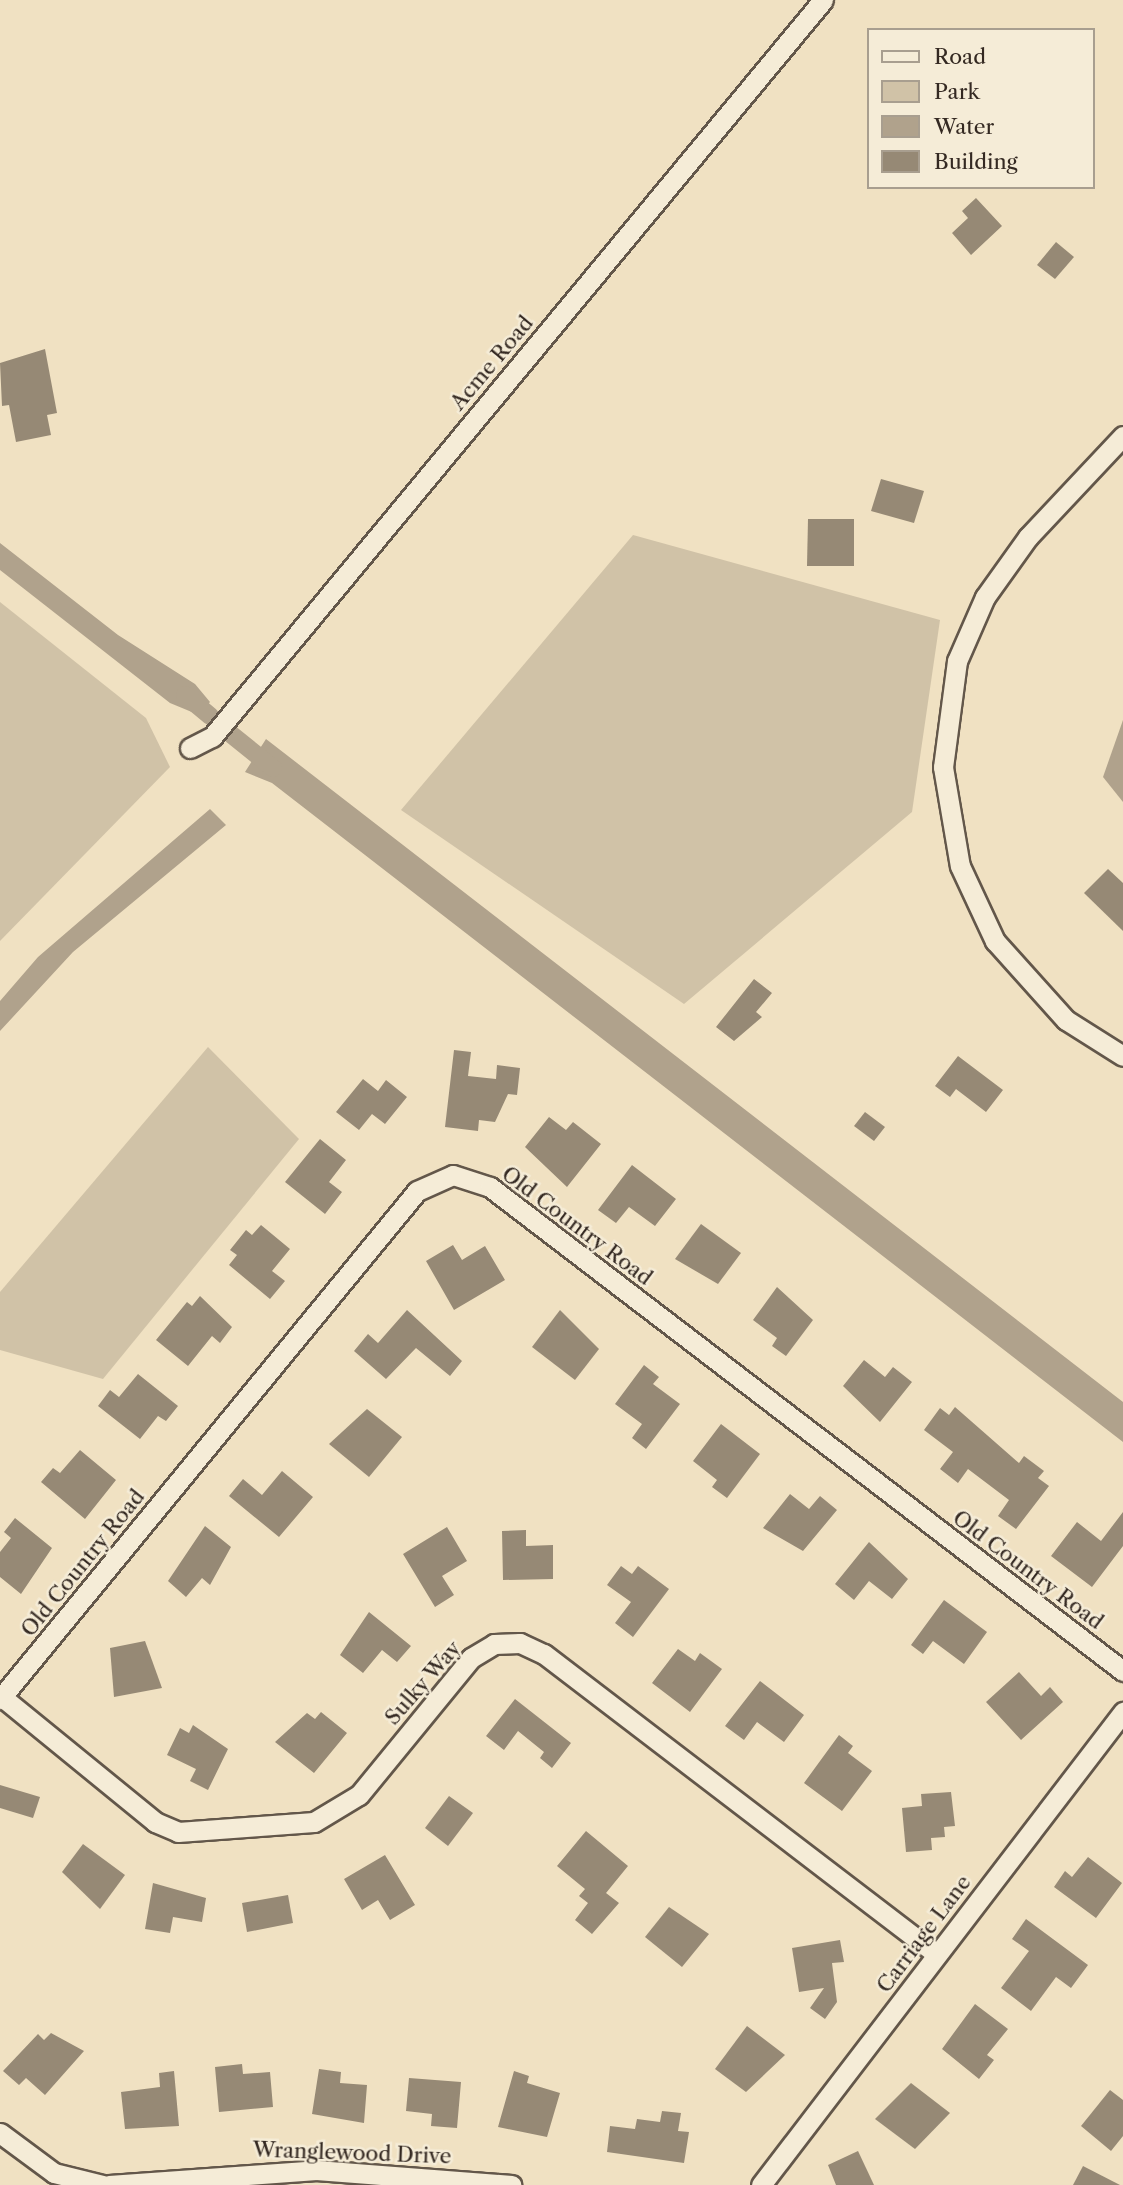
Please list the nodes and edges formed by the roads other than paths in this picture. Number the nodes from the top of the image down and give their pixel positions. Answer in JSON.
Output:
{"nodes":[{"id":1,"x":823,"y":0,"type":"edge"},
{"id":2,"x":1123,"y":436,"type":"edge"},
{"id":3,"x":190,"y":748,"type":"dead end"},
{"id":4,"x":1123,"y":1056,"type":"edge"},
{"id":5,"x":1123,"y":1671,"type":"edge"},
{"id":6,"x":1,"y":1698,"type":"edge"},
{"id":7,"x":1123,"y":1712,"type":"edge"},
{"id":8,"x":937,"y":1954,"type":"junction"},
{"id":9,"x":0,"y":2133,"type":"edge"},
{"id":10,"x":103,"y":2185,"type":"edge"},
{"id":11,"x":109,"y":2185,"type":"edge"},
{"id":12,"x":511,"y":2185,"type":"edge"},
{"id":13,"x":761,"y":2185,"type":"edge"}],
"edges":[{"from":1,"to":3,"type":"street","name":"Acme Road"},
{"from":2,"to":4,"type":"street"},
{"from":5,"to":6,"type":"street","name":"Old Country Road"},
{"from":6,"to":8,"type":"street","name":"Sulky Way"},
{"from":7,"to":8,"type":"street","name":"Carriage Lane"},
{"from":8,"to":13,"type":"street","name":"Carriage Lane"},
{"from":9,"to":10,"type":"street"},
{"from":11,"to":12,"type":"street","name":"Wranglewood Drive"}]}
